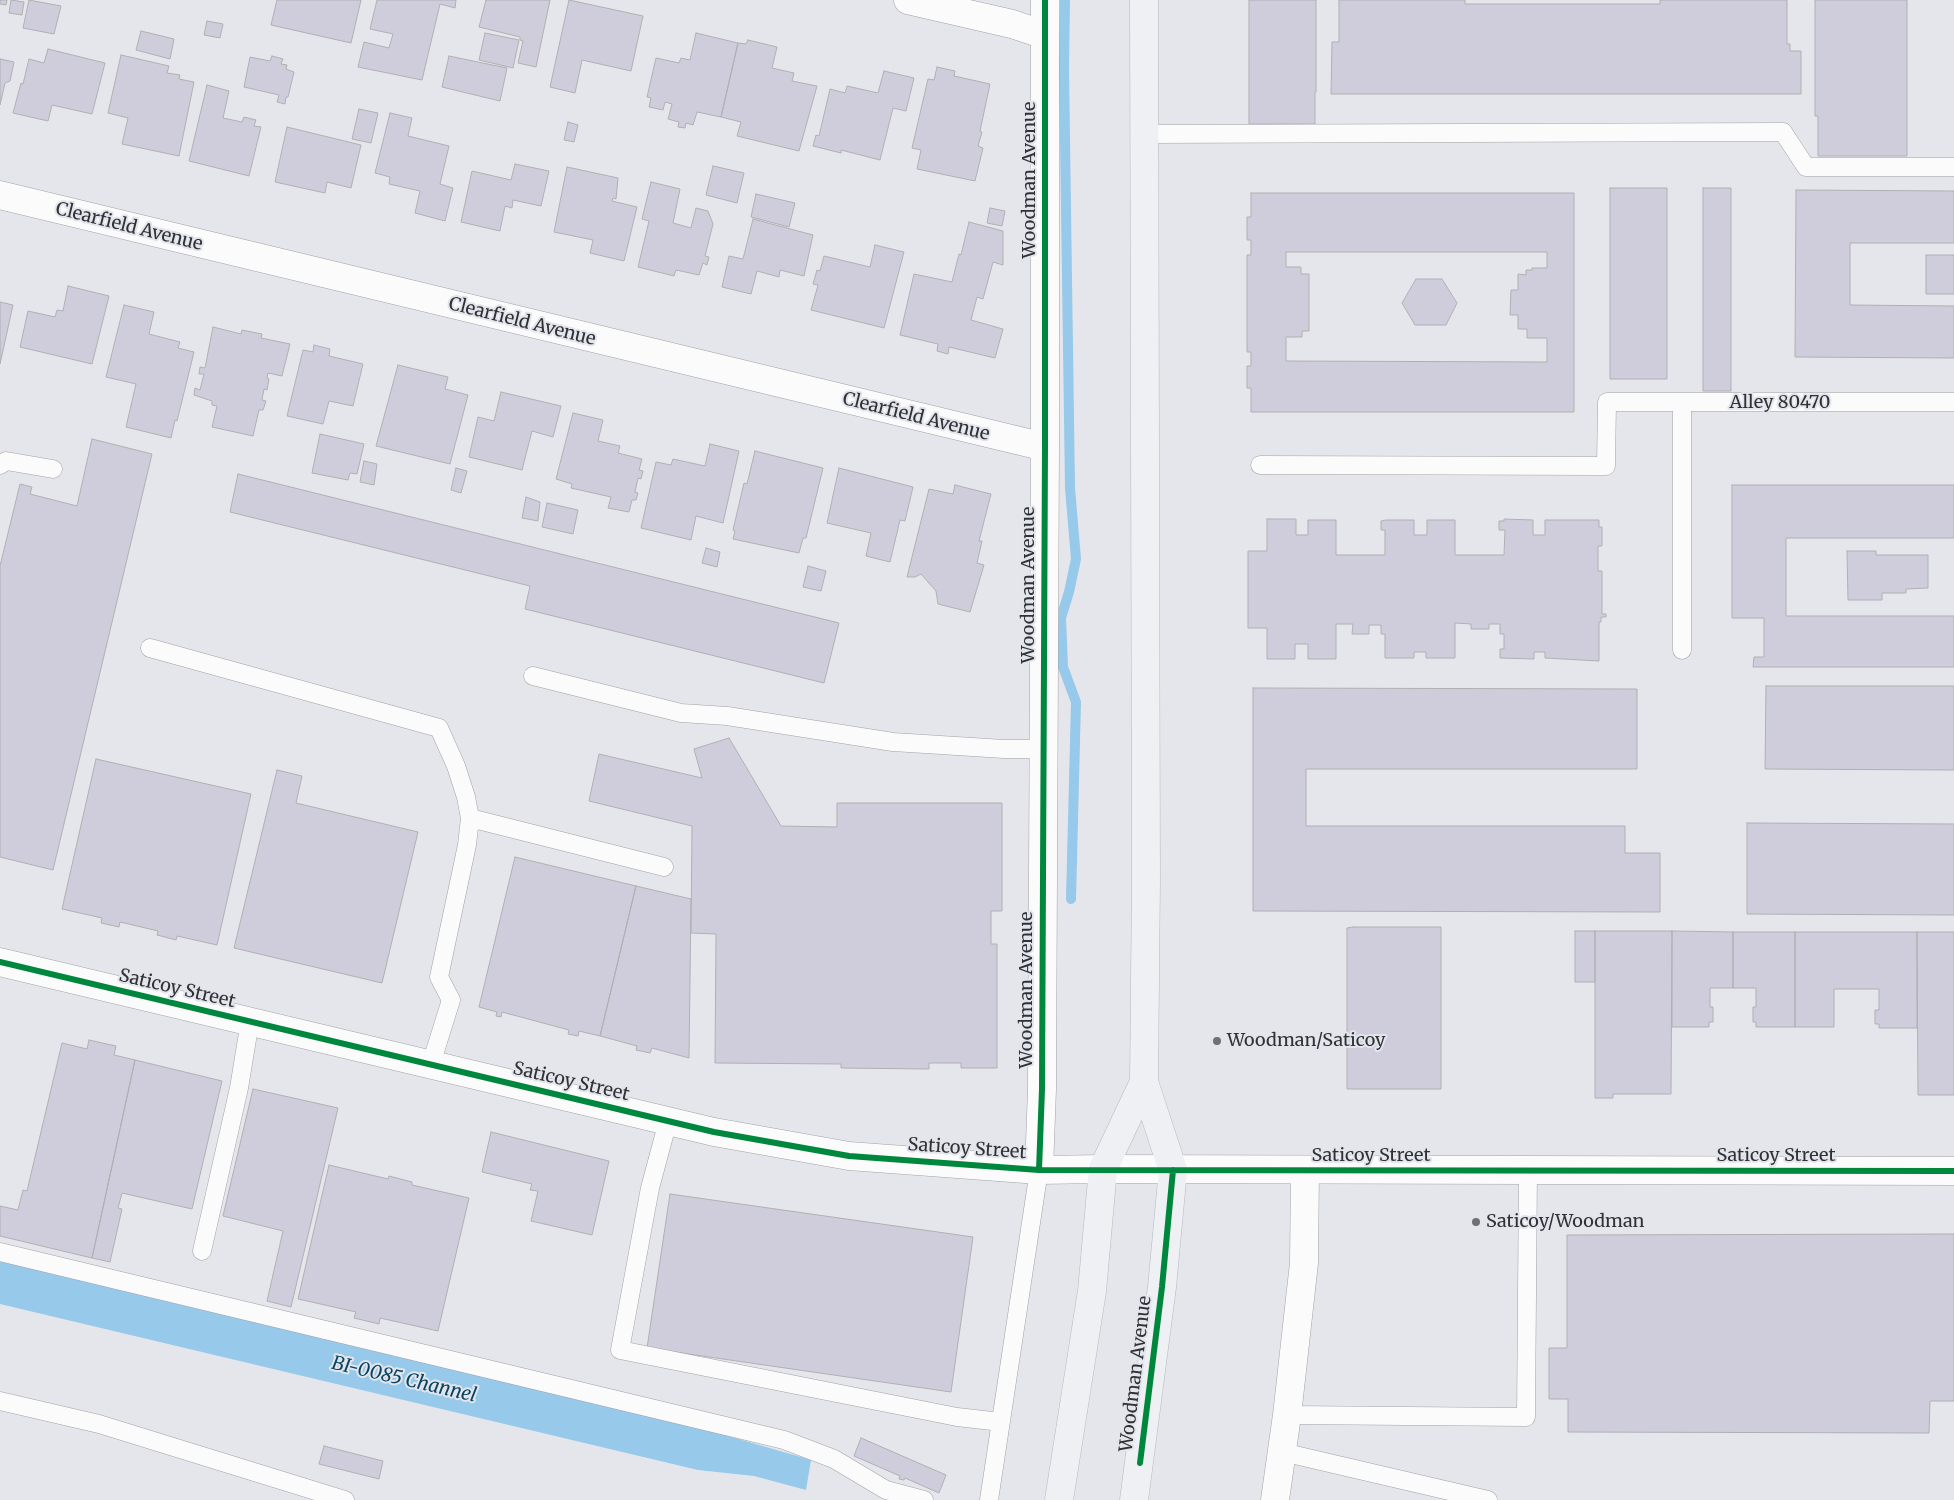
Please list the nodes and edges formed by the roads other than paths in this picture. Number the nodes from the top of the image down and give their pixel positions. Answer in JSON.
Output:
{"nodes":[{"id":1,"x":908,"y":0,"type":"edge"},
{"id":2,"x":1045,"y":0,"type":"edge"},
{"id":3,"x":1144,"y":0,"type":"edge"},
{"id":4,"x":1044,"y":35,"type":"junction"},
{"id":5,"x":1144,"y":134,"type":"junction"},
{"id":6,"x":1954,"y":168,"type":"edge"},
{"id":7,"x":0,"y":195,"type":"edge"},
{"id":8,"x":1954,"y":402,"type":"edge"},
{"id":9,"x":1682,"y":403,"type":"junction"},
{"id":10,"x":1045,"y":447,"type":"junction"},
{"id":11,"x":0,"y":464,"type":"edge"},
{"id":12,"x":1260,"y":465,"type":"dead end"},
{"id":13,"x":53,"y":469,"type":"dead end"},
{"id":14,"x":150,"y":648,"type":"dead end"},
{"id":15,"x":1682,"y":650,"type":"dead end"},
{"id":16,"x":533,"y":676,"type":"dead end"},
{"id":17,"x":1043,"y":749,"type":"junction"},
{"id":18,"x":470,"y":818,"type":"junction"},
{"id":19,"x":664,"y":867,"type":"dead end"},
{"id":20,"x":0,"y":962,"type":"edge"},
{"id":21,"x":250,"y":1021,"type":"junction"},
{"id":22,"x":431,"y":1064,"type":"junction"},
{"id":23,"x":1144,"y":1082,"type":"junction"},
{"id":24,"x":668,"y":1121,"type":"junction"},
{"id":25,"x":1103,"y":1169,"type":"junction"},
{"id":26,"x":1039,"y":1170,"type":"junction"},
{"id":27,"x":1173,"y":1170,"type":"junction"},
{"id":28,"x":1305,"y":1170,"type":"junction"},
{"id":29,"x":1528,"y":1171,"type":"junction"},
{"id":30,"x":1954,"y":1171,"type":"edge"},
{"id":31,"x":202,"y":1250,"type":"dead end"},
{"id":32,"x":0,"y":1252,"type":"edge"},
{"id":33,"x":0,"y":1401,"type":"edge"},
{"id":34,"x":1287,"y":1415,"type":"junction"},
{"id":35,"x":1001,"y":1422,"type":"junction"},
{"id":36,"x":1282,"y":1452,"type":"junction"},
{"id":37,"x":346,"y":1500,"type":"edge"},
{"id":38,"x":924,"y":1500,"type":"edge"},
{"id":39,"x":989,"y":1500,"type":"edge"},
{"id":40,"x":1059,"y":1500,"type":"edge"},
{"id":41,"x":1134,"y":1500,"type":"edge"},
{"id":42,"x":1275,"y":1500,"type":"edge"},
{"id":43,"x":1488,"y":1500,"type":"edge"}],
"edges":[{"from":1,"to":4,"type":"street"},
{"from":2,"to":4,"type":"street","name":"Woodman Avenue"},
{"from":3,"to":5,"type":"main road","name":"Woodman Avenue"},
{"from":4,"to":10,"type":"street","name":"Woodman Avenue"},
{"from":5,"to":6,"type":"lane"},
{"from":5,"to":23,"type":"main road","name":"Woodman Avenue"},
{"from":7,"to":10,"type":"street","name":"Clearfield Avenue"},
{"from":8,"to":9,"type":"lane","name":"Alley 80470"},
{"from":9,"to":12,"type":"lane","name":"Alley 80470"},
{"from":9,"to":15,"type":"lane"},
{"from":10,"to":17,"type":"street","name":"Woodman Avenue"},
{"from":11,"to":13,"type":"lane"},
{"from":14,"to":18,"type":"lane"},
{"from":16,"to":17,"type":"lane"},
{"from":17,"to":26,"type":"street","name":"Woodman Avenue"},
{"from":18,"to":19,"type":"lane"},
{"from":18,"to":22,"type":"lane"},
{"from":20,"to":21,"type":"street","name":"Saticoy Street"},
{"from":21,"to":22,"type":"street","name":"Saticoy Street"},
{"from":21,"to":31,"type":"lane"},
{"from":22,"to":24,"type":"street","name":"Saticoy Street"},
{"from":23,"to":25,"type":"main road","name":"Woodman Avenue"},
{"from":23,"to":27,"type":"main road","name":"Woodman Avenue"},
{"from":24,"to":26,"type":"street","name":"Saticoy Street"},
{"from":24,"to":35,"type":"lane"},
{"from":25,"to":26,"type":"street","name":"Saticoy Street"},
{"from":25,"to":27,"type":"street","name":"Saticoy Street"},
{"from":25,"to":40,"type":"main road","name":"Woodman Avenue"},
{"from":26,"to":35,"type":"lane"},
{"from":27,"to":28,"type":"street","name":"Saticoy Street"},
{"from":27,"to":41,"type":"main road","name":"Woodman Avenue"},
{"from":28,"to":29,"type":"street","name":"Saticoy Street"},
{"from":28,"to":34,"type":"street"},
{"from":29,"to":30,"type":"street","name":"Saticoy Street"},
{"from":29,"to":34,"type":"lane"},
{"from":32,"to":38,"type":"lane"},
{"from":33,"to":37,"type":"lane"},
{"from":34,"to":36,"type":"street"},
{"from":35,"to":39,"type":"lane"},
{"from":36,"to":42,"type":"street"},
{"from":36,"to":43,"type":"lane"}]}
